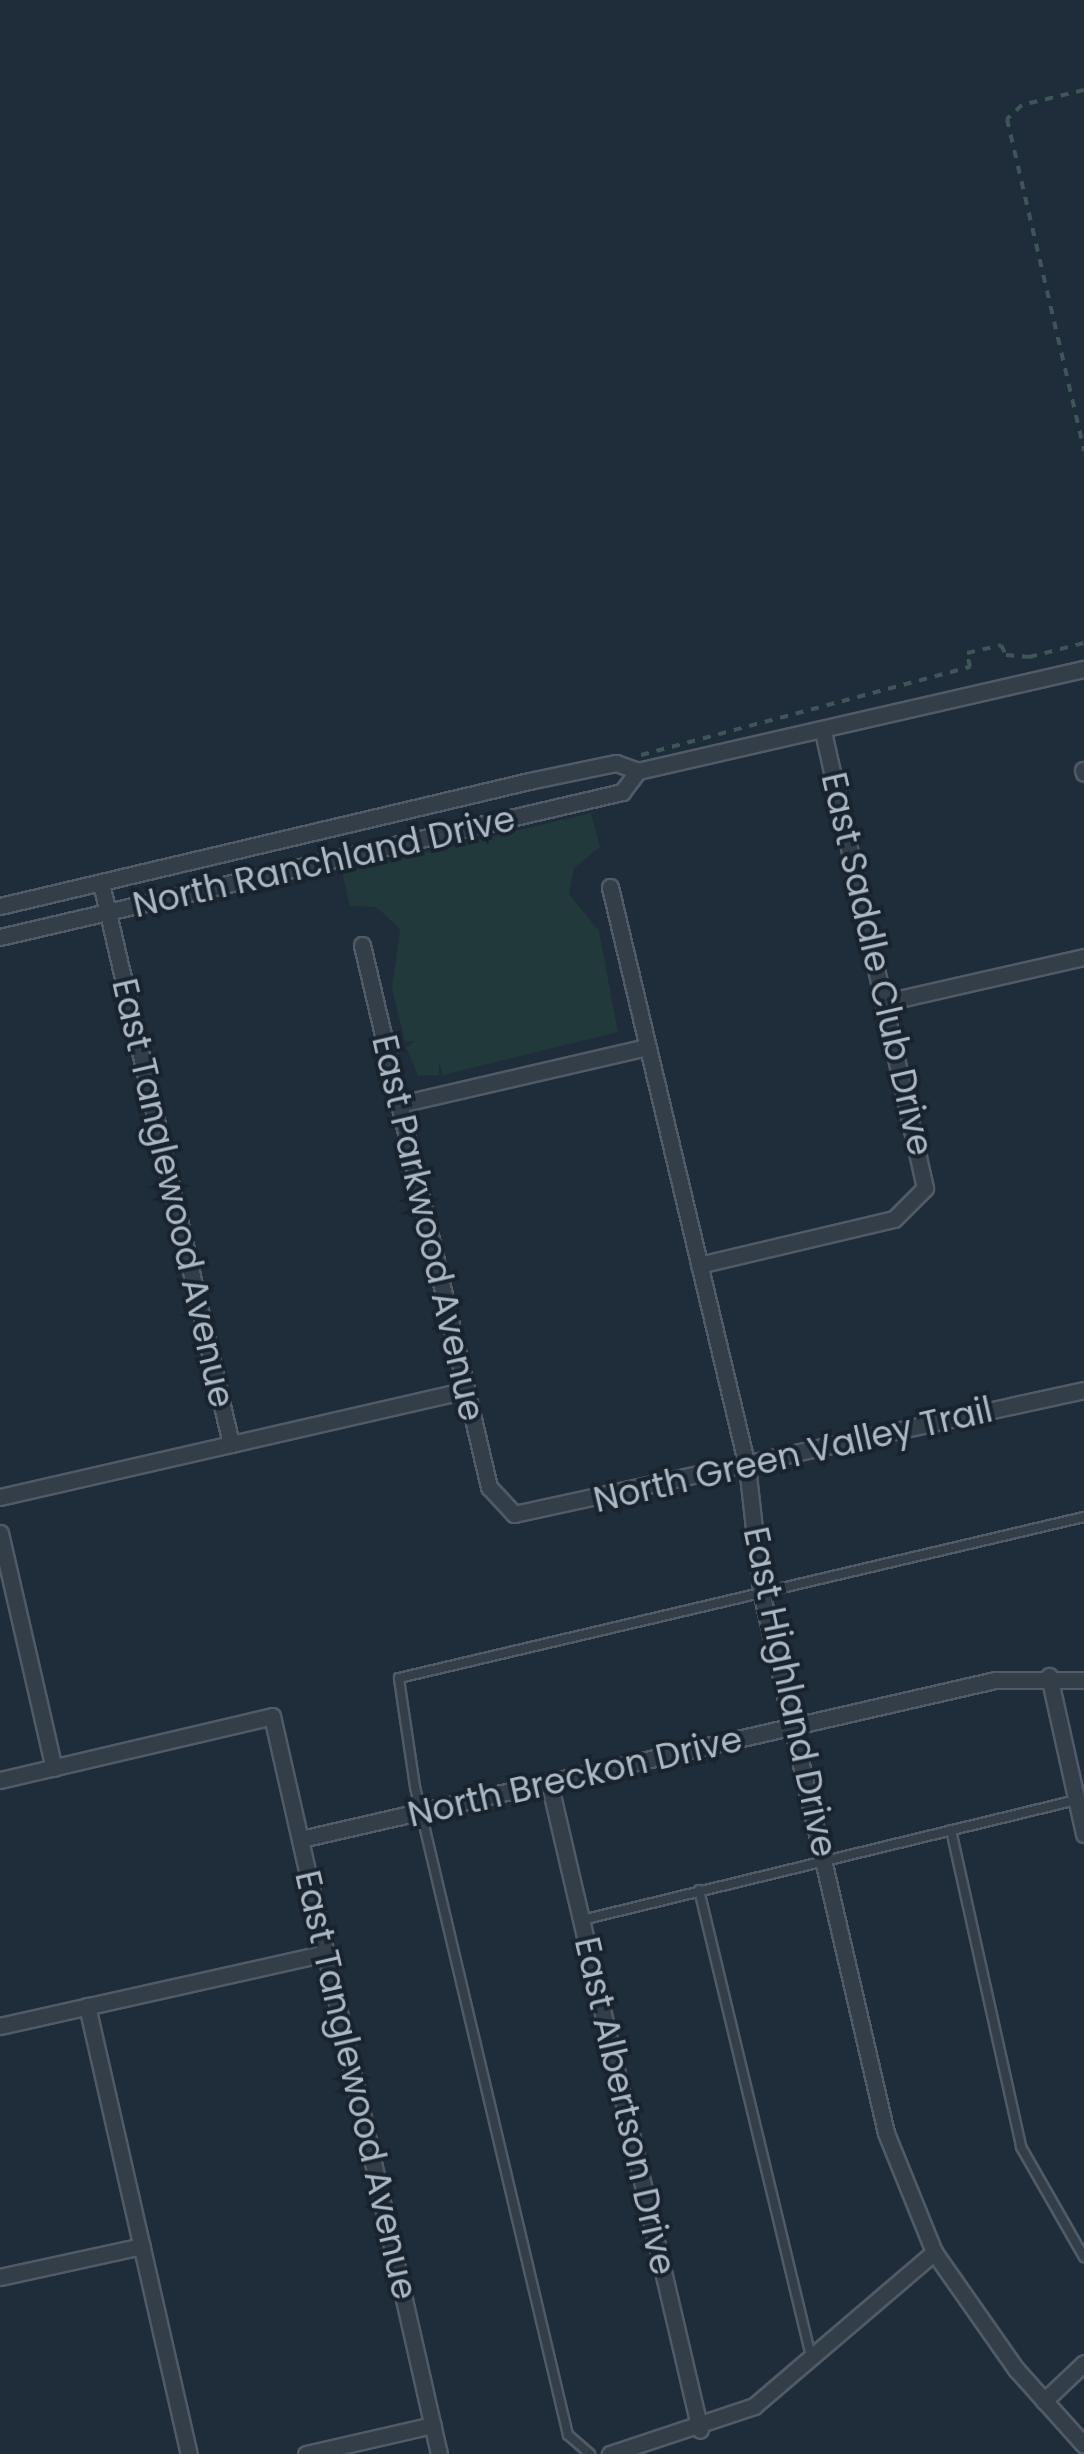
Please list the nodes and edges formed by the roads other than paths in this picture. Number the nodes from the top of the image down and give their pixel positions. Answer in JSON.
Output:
{"nodes":[{"id":1,"x":1084,"y":668,"type":"edge"},
{"id":2,"x":823,"y":730,"type":"junction"},
{"id":3,"x":638,"y":771,"type":"junction"},
{"id":4,"x":101,"y":883,"type":"junction"},
{"id":5,"x":610,"y":888,"type":"dead end"},
{"id":6,"x":0,"y":906,"type":"edge"},
{"id":7,"x":108,"y":913,"type":"junction"},
{"id":8,"x":0,"y":937,"type":"edge"},
{"id":9,"x":362,"y":945,"type":"dead end"},
{"id":10,"x":1084,"y":957,"type":"edge"},
{"id":11,"x":886,"y":1002,"type":"junction"},
{"id":12,"x":648,"y":1047,"type":"junction"},
{"id":13,"x":400,"y":1104,"type":"junction"},
{"id":14,"x":700,"y":1266,"type":"junction"},
{"id":15,"x":466,"y":1390,"type":"junction"},
{"id":16,"x":1084,"y":1390,"type":"edge"},
{"id":17,"x":231,"y":1444,"type":"junction"},
{"id":18,"x":747,"y":1466,"type":"junction"},
{"id":19,"x":0,"y":1497,"type":"edge"},
{"id":20,"x":503,"y":1506,"type":"joint"},
{"id":21,"x":1084,"y":1517,"type":"edge"},
{"id":22,"x":0,"y":1534,"type":"edge"},
{"id":23,"x":761,"y":1591,"type":"junction"},
{"id":24,"x":1049,"y":1676,"type":"junction"},
{"id":25,"x":1084,"y":1680,"type":"edge"},
{"id":26,"x":793,"y":1728,"type":"junction"},
{"id":27,"x":54,"y":1768,"type":"junction"},
{"id":28,"x":0,"y":1780,"type":"edge"},
{"id":29,"x":548,"y":1782,"type":"junction"},
{"id":30,"x":1076,"y":1800,"type":"junction"},
{"id":31,"x":426,"y":1810,"type":"junction"},
{"id":32,"x":951,"y":1830,"type":"junction"},
{"id":33,"x":1084,"y":1834,"type":"edge"},
{"id":34,"x":301,"y":1839,"type":"junction"},
{"id":35,"x":824,"y":1859,"type":"junction"},
{"id":36,"x":699,"y":1890,"type":"junction"},
{"id":37,"x":582,"y":1920,"type":"junction"},
{"id":38,"x":326,"y":1953,"type":"junction"},
{"id":39,"x":87,"y":2006,"type":"junction"},
{"id":40,"x":0,"y":2026,"type":"edge"},
{"id":41,"x":142,"y":2246,"type":"junction"},
{"id":42,"x":934,"y":2252,"type":"junction"},
{"id":43,"x":1084,"y":2257,"type":"edge"},
{"id":44,"x":0,"y":2276,"type":"edge"},
{"id":45,"x":812,"y":2360,"type":"junction"},
{"id":46,"x":1084,"y":2363,"type":"edge"},
{"id":47,"x":1044,"y":2400,"type":"junction"},
{"id":48,"x":433,"y":2425,"type":"junction"},
{"id":49,"x":700,"y":2430,"type":"junction"},
{"id":50,"x":1084,"y":2444,"type":"edge"},
{"id":51,"x":189,"y":2454,"type":"edge"},
{"id":52,"x":306,"y":2454,"type":"edge"},
{"id":53,"x":439,"y":2454,"type":"edge"},
{"id":54,"x":590,"y":2454,"type":"edge"},
{"id":55,"x":610,"y":2454,"type":"edge"}],
"edges":[{"from":1,"to":2,"type":"street","name":"North Ranchland Drive"},
{"from":2,"to":3,"type":"street","name":"North Ranchland Drive"},
{"from":2,"to":11,"type":"street","name":"East Saddle Club Drive"},
{"from":3,"to":4,"type":"street","name":"North Ranchland Drive"},
{"from":3,"to":7,"type":"street","name":"North Ranchland Drive"},
{"from":4,"to":6,"type":"street","name":"North Ranchland Drive"},
{"from":4,"to":7,"type":"street","name":"East Tanglewood Avenue"},
{"from":5,"to":12,"type":"street","name":"East Highland Drive"},
{"from":7,"to":8,"type":"street","name":"North Ranchland Drive"},
{"from":7,"to":17,"type":"street","name":"East Tanglewood Avenue"},
{"from":9,"to":13,"type":"street","name":"East Parkwood Avenue"},
{"from":10,"to":11,"type":"street"},
{"from":11,"to":14,"type":"street","name":"East Saddle Club Drive"},
{"from":12,"to":13,"type":"street"},
{"from":12,"to":14,"type":"street","name":"East Highland Drive"},
{"from":13,"to":15,"type":"street","name":"East Parkwood Avenue"},
{"from":14,"to":18,"type":"street","name":"East Highland Drive"},
{"from":15,"to":17,"type":"street"},
{"from":15,"to":20,"type":"street","name":"East Parkwood Avenue"},
{"from":16,"to":18,"type":"street","name":"North Green Valley Trail"},
{"from":17,"to":19,"type":"street"},
{"from":18,"to":20,"type":"street","name":"North Green Valley Trail"},
{"from":18,"to":23,"type":"street","name":"East Highland Drive"},
{"from":21,"to":23,"type":"lane"},
{"from":22,"to":27,"type":"street"},
{"from":23,"to":26,"type":"street","name":"East Highland Drive"},
{"from":23,"to":31,"type":"lane"},
{"from":24,"to":25,"type":"street","name":"North Breckon Drive"},
{"from":24,"to":26,"type":"street","name":"North Breckon Drive"},
{"from":24,"to":30,"type":"street"},
{"from":26,"to":29,"type":"street","name":"North Breckon Drive"},
{"from":26,"to":35,"type":"street","name":"East Highland Drive"},
{"from":27,"to":28,"type":"street"},
{"from":27,"to":34,"type":"street","name":"East Tanglewood Avenue"},
{"from":29,"to":31,"type":"street","name":"North Breckon Drive"},
{"from":29,"to":37,"type":"street","name":"East Albertson Drive"},
{"from":30,"to":32,"type":"lane"},
{"from":30,"to":33,"type":"street"},
{"from":31,"to":34,"type":"street","name":"North Breckon Drive"},
{"from":31,"to":54,"type":"lane"},
{"from":32,"to":35,"type":"lane"},
{"from":32,"to":43,"type":"lane"},
{"from":34,"to":38,"type":"street","name":"East Tanglewood Avenue"},
{"from":35,"to":36,"type":"lane"},
{"from":35,"to":42,"type":"street","name":"East Highland Drive"},
{"from":36,"to":37,"type":"lane"},
{"from":36,"to":45,"type":"lane"},
{"from":37,"to":49,"type":"street","name":"East Albertson Drive"},
{"from":38,"to":39,"type":"street"},
{"from":38,"to":48,"type":"street","name":"East Tanglewood Avenue"},
{"from":39,"to":40,"type":"street"},
{"from":39,"to":41,"type":"street"},
{"from":41,"to":44,"type":"street"},
{"from":41,"to":51,"type":"street"},
{"from":42,"to":45,"type":"street"},
{"from":42,"to":47,"type":"street","name":"East Highland Drive"},
{"from":45,"to":49,"type":"street"},
{"from":46,"to":47,"type":"street"},
{"from":47,"to":50,"type":"street","name":"East Highland Drive"},
{"from":48,"to":52,"type":"street"},
{"from":48,"to":53,"type":"street","name":"East Tanglewood Avenue"},
{"from":49,"to":55,"type":"street"}]}
